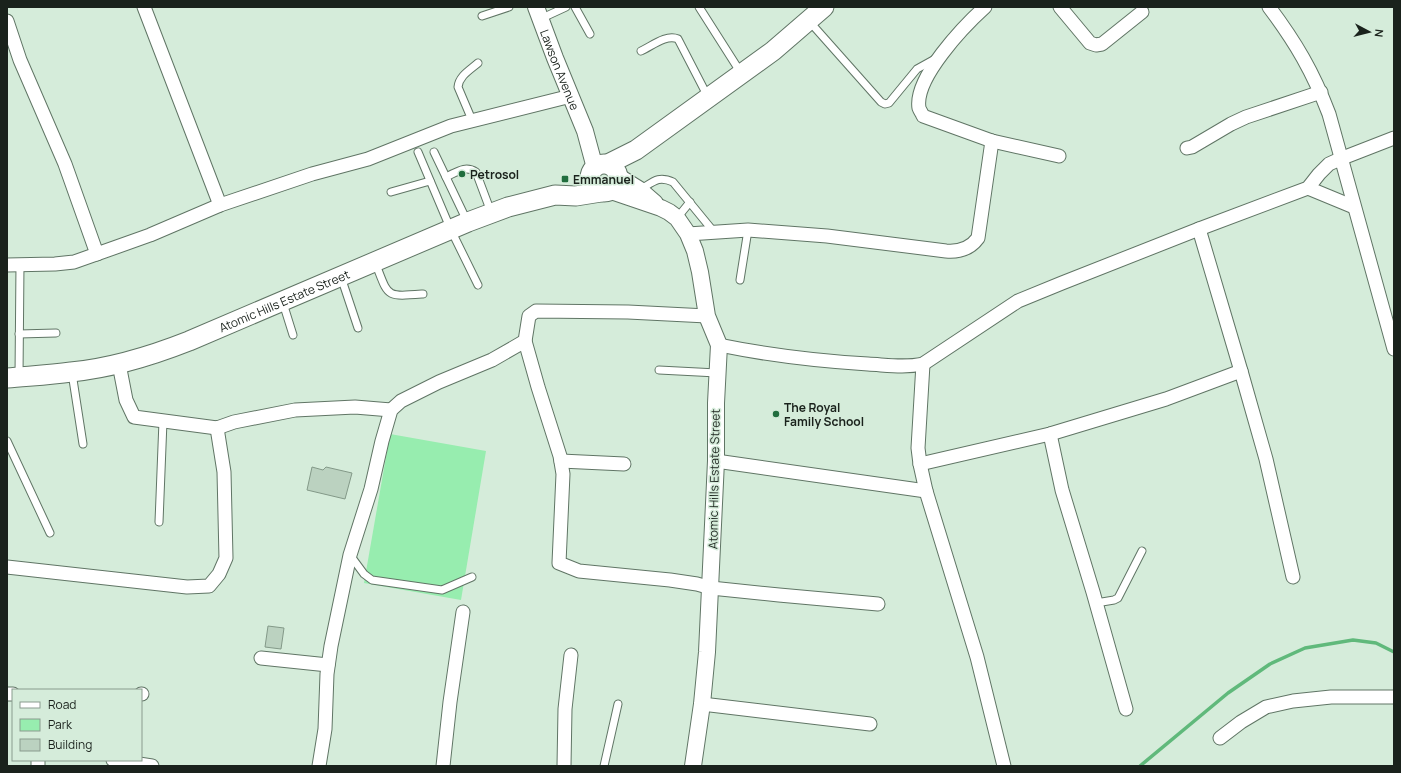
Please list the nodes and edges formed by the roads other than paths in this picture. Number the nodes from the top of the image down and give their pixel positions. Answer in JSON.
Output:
{"nodes":[{"id":1,"x":144,"y":7,"type":"edge"},
{"id":2,"x":509,"y":7,"type":"edge"},
{"id":3,"x":566,"y":7,"type":"edge"},
{"id":4,"x":575,"y":7,"type":"edge"},
{"id":5,"x":699,"y":7,"type":"edge"},
{"id":6,"x":824,"y":7,"type":"edge"},
{"id":7,"x":985,"y":7,"type":"edge"},
{"id":8,"x":1060,"y":7,"type":"edge"},
{"id":9,"x":1269,"y":7,"type":"edge"},
{"id":10,"x":1142,"y":12,"type":"dead end"},
{"id":11,"x":538,"y":13,"type":"edge"},
{"id":12,"x":482,"y":16,"type":"dead end"},
{"id":13,"x":809,"y":20,"type":"junction"},
{"id":14,"x":7,"y":21,"type":"edge"},
{"id":15,"x":590,"y":34,"type":"dead end"},
{"id":16,"x":641,"y":51,"type":"dead end"},
{"id":17,"x":939,"y":57,"type":"junction"},
{"id":18,"x":478,"y":63,"type":"dead end"},
{"id":19,"x":741,"y":73,"type":"junction"},
{"id":20,"x":1321,"y":92,"type":"junction"},
{"id":21,"x":571,"y":96,"type":"junction"},
{"id":22,"x":708,"y":98,"type":"junction"},
{"id":23,"x":472,"y":120,"type":"junction"},
{"id":24,"x":1394,"y":138,"type":"edge"},
{"id":25,"x":992,"y":141,"type":"junction"},
{"id":26,"x":1187,"y":148,"type":"dead end"},
{"id":27,"x":418,"y":152,"type":"dead end"},
{"id":28,"x":434,"y":152,"type":"dead end"},
{"id":29,"x":1059,"y":156,"type":"dead end"},
{"id":30,"x":1340,"y":159,"type":"junction"},
{"id":31,"x":606,"y":175,"type":"junction"},
{"id":32,"x":446,"y":177,"type":"junction"},
{"id":33,"x":430,"y":181,"type":"junction"},
{"id":34,"x":1308,"y":188,"type":"junction"},
{"id":35,"x":640,"y":190,"type":"junction"},
{"id":36,"x":391,"y":192,"type":"dead end"},
{"id":37,"x":690,"y":202,"type":"junction"},
{"id":38,"x":220,"y":205,"type":"junction"},
{"id":39,"x":1354,"y":207,"type":"junction"},
{"id":40,"x":661,"y":208,"type":"junction"},
{"id":41,"x":492,"y":213,"type":"junction"},
{"id":42,"x":677,"y":218,"type":"junction"},
{"id":43,"x":468,"y":222,"type":"junction"},
{"id":44,"x":1199,"y":229,"type":"junction"},
{"id":45,"x":451,"y":230,"type":"junction"},
{"id":46,"x":748,"y":230,"type":"junction"},
{"id":47,"x":714,"y":232,"type":"junction"},
{"id":48,"x":688,"y":234,"type":"junction"},
{"id":49,"x":97,"y":254,"type":"junction"},
{"id":50,"x":375,"y":262,"type":"junction"},
{"id":51,"x":20,"y":264,"type":"junction"},
{"id":52,"x":7,"y":265,"type":"edge"},
{"id":53,"x":341,"y":277,"type":"junction"},
{"id":54,"x":740,"y":280,"type":"dead end"},
{"id":55,"x":478,"y":286,"type":"dead end"},
{"id":56,"x":423,"y":294,"type":"dead end"},
{"id":57,"x":283,"y":301,"type":"junction"},
{"id":58,"x":707,"y":316,"type":"junction"},
{"id":59,"x":358,"y":328,"type":"dead end"},
{"id":60,"x":56,"y":333,"type":"dead end"},
{"id":61,"x":19,"y":334,"type":"junction"},
{"id":62,"x":293,"y":334,"type":"dead end"},
{"id":63,"x":525,"y":341,"type":"junction"},
{"id":64,"x":719,"y":345,"type":"junction"},
{"id":65,"x":1394,"y":349,"type":"edge"},
{"id":66,"x":119,"y":364,"type":"junction"},
{"id":67,"x":923,"y":364,"type":"junction"},
{"id":68,"x":659,"y":370,"type":"dead end"},
{"id":69,"x":72,"y":372,"type":"junction"},
{"id":70,"x":1242,"y":372,"type":"junction"},
{"id":71,"x":717,"y":373,"type":"junction"},
{"id":72,"x":13,"y":378,"type":"edge"},
{"id":73,"x":391,"y":410,"type":"junction"},
{"id":74,"x":163,"y":421,"type":"junction"},
{"id":75,"x":217,"y":428,"type":"junction"},
{"id":76,"x":1050,"y":434,"type":"junction"},
{"id":77,"x":7,"y":441,"type":"edge"},
{"id":78,"x":83,"y":444,"type":"dead end"},
{"id":79,"x":560,"y":461,"type":"junction"},
{"id":80,"x":716,"y":461,"type":"junction"},
{"id":81,"x":624,"y":464,"type":"dead end"},
{"id":82,"x":920,"y":464,"type":"junction"},
{"id":83,"x":926,"y":492,"type":"junction"},
{"id":84,"x":158,"y":522,"type":"dead end"},
{"id":85,"x":50,"y":533,"type":"dead end"},
{"id":86,"x":1142,"y":551,"type":"dead end"},
{"id":87,"x":350,"y":555,"type":"junction"},
{"id":88,"x":7,"y":567,"type":"edge"},
{"id":89,"x":472,"y":577,"type":"dead end"},
{"id":90,"x":1293,"y":577,"type":"dead end"},
{"id":91,"x":711,"y":588,"type":"junction"},
{"id":92,"x":1096,"y":603,"type":"junction"},
{"id":93,"x":878,"y":604,"type":"dead end"},
{"id":94,"x":463,"y":612,"type":"dead end"},
{"id":95,"x":571,"y":655,"type":"dead end"},
{"id":96,"x":261,"y":658,"type":"dead end"},
{"id":97,"x":328,"y":665,"type":"junction"},
{"id":98,"x":1394,"y":697,"type":"edge"},
{"id":99,"x":618,"y":704,"type":"dead end"},
{"id":100,"x":702,"y":704,"type":"junction"},
{"id":101,"x":1126,"y":709,"type":"dead end"},
{"id":102,"x":870,"y":724,"type":"dead end"},
{"id":103,"x":1220,"y":738,"type":"dead end"},
{"id":104,"x":120,"y":761,"type":"edge"},
{"id":105,"x":152,"y":766,"type":"edge"},
{"id":106,"x":320,"y":766,"type":"edge"},
{"id":107,"x":443,"y":766,"type":"edge"},
{"id":108,"x":564,"y":766,"type":"edge"},
{"id":109,"x":604,"y":766,"type":"edge"},
{"id":110,"x":693,"y":766,"type":"edge"},
{"id":111,"x":1004,"y":766,"type":"edge"}],
"edges":[{"from":1,"to":38,"type":"street"},
{"from":2,"to":12,"type":"lane"},
{"from":3,"to":11,"type":"lane"},
{"from":4,"to":15,"type":"lane"},
{"from":5,"to":19,"type":"lane"},
{"from":6,"to":13,"type":"main road"},
{"from":7,"to":17,"type":"street"},
{"from":8,"to":10,"type":"street"},
{"from":9,"to":20,"type":"street"},
{"from":11,"to":21,"type":"street","name":"Lawson Avenue"},
{"from":13,"to":17,"type":"lane"},
{"from":13,"to":19,"type":"main road"},
{"from":14,"to":49,"type":"street"},
{"from":16,"to":22,"type":"lane"},
{"from":17,"to":25,"type":"street"},
{"from":18,"to":23,"type":"lane"},
{"from":19,"to":22,"type":"main road"},
{"from":20,"to":26,"type":"street"},
{"from":20,"to":30,"type":"street"},
{"from":21,"to":23,"type":"street"},
{"from":21,"to":31,"type":"street","name":"Lawson Avenue"},
{"from":22,"to":31,"type":"main road"},
{"from":23,"to":38,"type":"street"},
{"from":24,"to":30,"type":"street"},
{"from":25,"to":29,"type":"street"},
{"from":25,"to":46,"type":"street"},
{"from":27,"to":33,"type":"lane"},
{"from":28,"to":32,"type":"lane"},
{"from":30,"to":34,"type":"street"},
{"from":30,"to":39,"type":"street"},
{"from":31,"to":35,"type":"street","name":"Atomic Hills Estate Street"},
{"from":31,"to":40,"type":"street","name":"Atomic Hills Estate Street"},
{"from":31,"to":41,"type":"main road","name":"Atomic Hills Estate Street"},
{"from":32,"to":41,"type":"lane"},
{"from":32,"to":43,"type":"lane"},
{"from":33,"to":36,"type":"lane"},
{"from":33,"to":45,"type":"lane"},
{"from":34,"to":39,"type":"street"},
{"from":34,"to":44,"type":"street"},
{"from":35,"to":37,"type":"lane"},
{"from":35,"to":40,"type":"street","name":"Atomic Hills Estate Street"},
{"from":37,"to":42,"type":"lane"},
{"from":37,"to":47,"type":"lane"},
{"from":38,"to":49,"type":"street"},
{"from":39,"to":65,"type":"street"},
{"from":40,"to":42,"type":"street","name":"Atomic Hills Estate Street"},
{"from":41,"to":43,"type":"main road","name":"Atomic Hills Estate Street"},
{"from":42,"to":48,"type":"street","name":"Atomic Hills Estate Street"},
{"from":43,"to":45,"type":"main road","name":"Atomic Hills Estate Street"},
{"from":44,"to":67,"type":"street"},
{"from":44,"to":70,"type":"street"},
{"from":45,"to":50,"type":"main road","name":"Atomic Hills Estate Street"},
{"from":45,"to":55,"type":"lane"},
{"from":46,"to":47,"type":"street"},
{"from":46,"to":54,"type":"lane"},
{"from":47,"to":48,"type":"street"},
{"from":48,"to":58,"type":"street","name":"Atomic Hills Estate Street"},
{"from":49,"to":51,"type":"street"},
{"from":50,"to":53,"type":"main road","name":"Atomic Hills Estate Street"},
{"from":50,"to":56,"type":"lane"},
{"from":51,"to":52,"type":"street"},
{"from":51,"to":61,"type":"lane"},
{"from":53,"to":57,"type":"main road","name":"Atomic Hills Estate Street"},
{"from":53,"to":59,"type":"lane"},
{"from":57,"to":62,"type":"lane"},
{"from":57,"to":66,"type":"main road","name":"Atomic Hills Estate Street"},
{"from":58,"to":63,"type":"street"},
{"from":58,"to":64,"type":"street","name":"Atomic Hills Estate Street"},
{"from":60,"to":61,"type":"lane"},
{"from":61,"to":72,"type":"lane"},
{"from":63,"to":73,"type":"street"},
{"from":63,"to":79,"type":"street"},
{"from":64,"to":67,"type":"street"},
{"from":64,"to":71,"type":"street","name":"Atomic Hills Estate Street"},
{"from":66,"to":69,"type":"main road","name":"Atomic Hills Estate Street"},
{"from":66,"to":74,"type":"street"},
{"from":67,"to":82,"type":"street"},
{"from":68,"to":71,"type":"lane"},
{"from":69,"to":72,"type":"main road","name":"Atomic Hills Estate Street"},
{"from":69,"to":78,"type":"lane"},
{"from":70,"to":76,"type":"street"},
{"from":70,"to":90,"type":"street"},
{"from":71,"to":80,"type":"street","name":"Atomic Hills Estate Street"},
{"from":73,"to":75,"type":"street"},
{"from":73,"to":87,"type":"street"},
{"from":74,"to":75,"type":"street"},
{"from":74,"to":84,"type":"lane"},
{"from":75,"to":88,"type":"street"},
{"from":76,"to":82,"type":"street"},
{"from":76,"to":92,"type":"street"},
{"from":77,"to":85,"type":"lane"},
{"from":79,"to":81,"type":"street"},
{"from":79,"to":91,"type":"street"},
{"from":80,"to":83,"type":"street"},
{"from":80,"to":91,"type":"street","name":"Atomic Hills Estate Street"},
{"from":82,"to":83,"type":"street"},
{"from":83,"to":111,"type":"street"},
{"from":86,"to":92,"type":"lane"},
{"from":87,"to":89,"type":"lane"},
{"from":87,"to":97,"type":"street"},
{"from":91,"to":93,"type":"street"},
{"from":91,"to":100,"type":"street","name":"Atomic Hills Estate Street"},
{"from":92,"to":101,"type":"street"},
{"from":94,"to":107,"type":"street"},
{"from":95,"to":108,"type":"street"},
{"from":96,"to":97,"type":"street"},
{"from":97,"to":106,"type":"street"},
{"from":98,"to":103,"type":"street"},
{"from":99,"to":109,"type":"lane"},
{"from":100,"to":102,"type":"street"},
{"from":100,"to":110,"type":"street","name":"Atomic Hills Estate Street"},
{"from":104,"to":105,"type":"street"}]}
